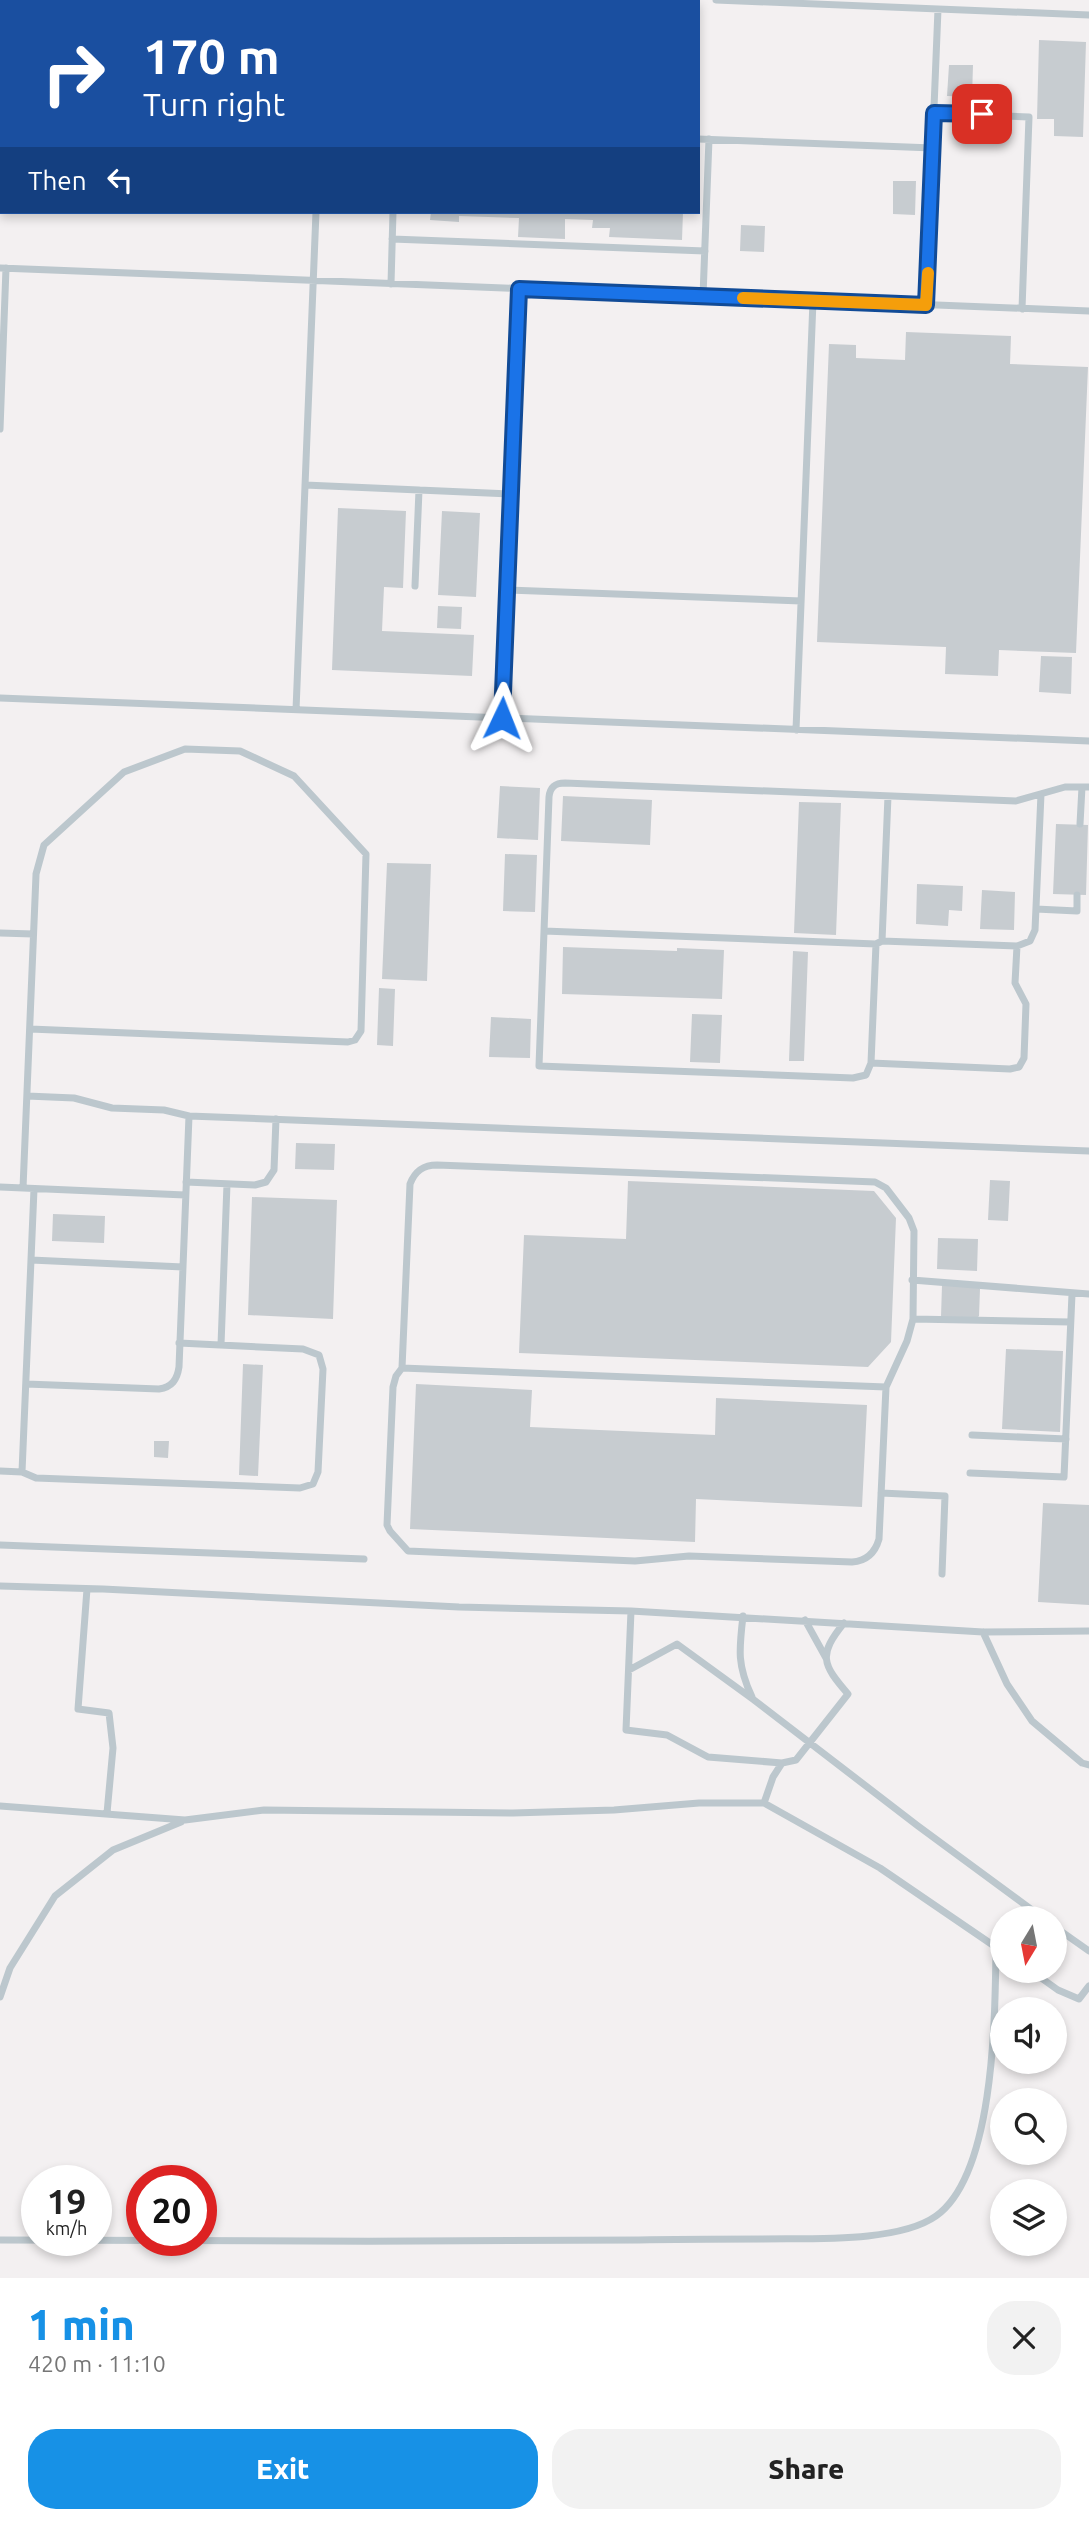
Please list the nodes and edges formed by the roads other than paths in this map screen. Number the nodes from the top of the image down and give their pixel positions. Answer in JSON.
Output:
{"nodes":[{"id":1,"x":716,"y":0,"type":"edge"},
{"id":2,"x":938,"y":9,"type":"junction"},
{"id":3,"x":1089,"y":15,"type":"edge"},
{"id":4,"x":934,"y":113,"type":"junction"},
{"id":5,"x":700,"y":139,"type":"edge"},
{"id":6,"x":709,"y":139,"type":"junction"},
{"id":7,"x":933,"y":148,"type":"junction"},
{"id":8,"x":316,"y":214,"type":"edge"},
{"id":9,"x":394,"y":214,"type":"edge"},
{"id":10,"x":392,"y":239,"type":"junction"},
{"id":11,"x":705,"y":251,"type":"junction"},
{"id":12,"x":3,"y":268,"type":"edge"},
{"id":13,"x":313,"y":281,"type":"junction"},
{"id":14,"x":391,"y":284,"type":"junction"},
{"id":15,"x":519,"y":289,"type":"junction"},
{"id":16,"x":703,"y":296,"type":"junction"},
{"id":17,"x":813,"y":301,"type":"junction"},
{"id":18,"x":926,"y":305,"type":"junction"},
{"id":19,"x":1022,"y":309,"type":"junction"},
{"id":20,"x":1089,"y":311,"type":"edge"},
{"id":21,"x":0,"y":429,"type":"edge"},
{"id":22,"x":304,"y":485,"type":"junction"},
{"id":23,"x":419,"y":490,"type":"junction"},
{"id":24,"x":511,"y":494,"type":"junction"},
{"id":25,"x":415,"y":586,"type":"dead end"},
{"id":26,"x":507,"y":590,"type":"junction"},
{"id":27,"x":801,"y":601,"type":"junction"},
{"id":28,"x":0,"y":698,"type":"edge"},
{"id":29,"x":296,"y":710,"type":"junction"},
{"id":30,"x":502,"y":718,"type":"junction"},
{"id":31,"x":796,"y":730,"type":"junction"},
{"id":32,"x":1089,"y":741,"type":"edge"},
{"id":33,"x":1085,"y":787,"type":"edge"},
{"id":34,"x":1041,"y":794,"type":"junction"},
{"id":35,"x":888,"y":796,"type":"junction"},
{"id":36,"x":1080,"y":824,"type":"dead end"},
{"id":37,"x":1077,"y":895,"type":"dead end"},
{"id":38,"x":1036,"y":909,"type":"junction"},
{"id":39,"x":544,"y":931,"type":"junction"},
{"id":40,"x":0,"y":933,"type":"edge"},
{"id":41,"x":33,"y":934,"type":"junction"},
{"id":42,"x":879,"y":942,"type":"junction"},
{"id":43,"x":1017,"y":946,"type":"junction"},
{"id":44,"x":30,"y":1030,"type":"junction"},
{"id":45,"x":871,"y":1063,"type":"junction"},
{"id":46,"x":27,"y":1096,"type":"junction"},
{"id":47,"x":189,"y":1116,"type":"junction"},
{"id":48,"x":276,"y":1119,"type":"junction"},
{"id":49,"x":1089,"y":1151,"type":"edge"},
{"id":50,"x":186,"y":1182,"type":"junction"},
{"id":51,"x":227,"y":1184,"type":"junction"},
{"id":52,"x":0,"y":1187,"type":"edge"},
{"id":53,"x":23,"y":1188,"type":"junction"},
{"id":54,"x":34,"y":1189,"type":"junction"},
{"id":55,"x":186,"y":1195,"type":"junction"},
{"id":56,"x":31,"y":1260,"type":"junction"},
{"id":57,"x":183,"y":1267,"type":"junction"},
{"id":58,"x":912,"y":1280,"type":"junction"},
{"id":59,"x":1072,"y":1294,"type":"junction"},
{"id":60,"x":1089,"y":1294,"type":"edge"},
{"id":61,"x":913,"y":1319,"type":"junction"},
{"id":62,"x":1070,"y":1322,"type":"junction"},
{"id":63,"x":179,"y":1343,"type":"junction"},
{"id":64,"x":221,"y":1345,"type":"junction"},
{"id":65,"x":402,"y":1368,"type":"junction"},
{"id":66,"x":26,"y":1384,"type":"junction"},
{"id":67,"x":886,"y":1387,"type":"junction"},
{"id":68,"x":972,"y":1435,"type":"dead end"},
{"id":69,"x":1066,"y":1439,"type":"junction"},
{"id":70,"x":0,"y":1471,"type":"edge"},
{"id":71,"x":22,"y":1472,"type":"junction"},
{"id":72,"x":970,"y":1473,"type":"dead end"},
{"id":73,"x":881,"y":1493,"type":"junction"},
{"id":74,"x":0,"y":1545,"type":"edge"},
{"id":75,"x":364,"y":1559,"type":"dead end"},
{"id":76,"x":942,"y":1574,"type":"dead end"},
{"id":77,"x":0,"y":1586,"type":"edge"},
{"id":78,"x":87,"y":1589,"type":"junction"},
{"id":79,"x":631,"y":1611,"type":"junction"},
{"id":80,"x":743,"y":1616,"type":"junction"},
{"id":81,"x":806,"y":1620,"type":"junction"},
{"id":82,"x":844,"y":1623,"type":"junction"},
{"id":83,"x":1089,"y":1631,"type":"edge"},
{"id":84,"x":984,"y":1632,"type":"junction"},
{"id":85,"x":826,"y":1658,"type":"junction"},
{"id":86,"x":629,"y":1670,"type":"junction"},
{"id":87,"x":754,"y":1700,"type":"junction"},
{"id":88,"x":810,"y":1742,"type":"junction"},
{"id":89,"x":782,"y":1763,"type":"junction"},
{"id":90,"x":1089,"y":1765,"type":"edge"},
{"id":91,"x":764,"y":1803,"type":"junction"},
{"id":92,"x":0,"y":1806,"type":"edge"},
{"id":93,"x":107,"y":1813,"type":"junction"},
{"id":94,"x":185,"y":1820,"type":"junction"},
{"id":95,"x":1028,"y":1906,"type":"edge"},
{"id":96,"x":1068,"y":1936,"type":"edge"},
{"id":97,"x":990,"y":1944,"type":"edge"},
{"id":98,"x":1089,"y":1951,"type":"edge"},
{"id":99,"x":996,"y":1983,"type":"edge"},
{"id":100,"x":1048,"y":1983,"type":"edge"},
{"id":101,"x":1089,"y":1986,"type":"edge"},
{"id":102,"x":0,"y":1997,"type":"edge"},
{"id":103,"x":0,"y":2240,"type":"edge"}],
"edges":[{"from":1,"to":2,"type":"lane"},
{"from":2,"to":3,"type":"lane"},
{"from":2,"to":4,"type":"lane"},
{"from":4,"to":7,"type":"lane"},
{"from":4,"to":19,"type":"lane"},
{"from":5,"to":6,"type":"lane"},
{"from":6,"to":7,"type":"lane"},
{"from":6,"to":11,"type":"lane"},
{"from":7,"to":18,"type":"lane"},
{"from":8,"to":13,"type":"lane"},
{"from":9,"to":10,"type":"lane"},
{"from":10,"to":11,"type":"lane"},
{"from":10,"to":14,"type":"lane"},
{"from":11,"to":16,"type":"lane"},
{"from":12,"to":13,"type":"lane"},
{"from":12,"to":21,"type":"lane"},
{"from":13,"to":14,"type":"lane"},
{"from":13,"to":22,"type":"lane"},
{"from":14,"to":15,"type":"lane"},
{"from":15,"to":16,"type":"lane"},
{"from":15,"to":24,"type":"lane"},
{"from":16,"to":17,"type":"lane"},
{"from":17,"to":18,"type":"lane"},
{"from":17,"to":27,"type":"lane"},
{"from":18,"to":19,"type":"lane"},
{"from":19,"to":20,"type":"lane"},
{"from":22,"to":23,"type":"lane"},
{"from":22,"to":29,"type":"lane"},
{"from":23,"to":24,"type":"lane"},
{"from":23,"to":25,"type":"lane"},
{"from":24,"to":26,"type":"lane"},
{"from":26,"to":27,"type":"lane"},
{"from":26,"to":30,"type":"lane"},
{"from":27,"to":31,"type":"lane"},
{"from":28,"to":29,"type":"lane"},
{"from":29,"to":30,"type":"lane"},
{"from":30,"to":31,"type":"lane"},
{"from":31,"to":32,"type":"lane"},
{"from":33,"to":34,"type":"lane"},
{"from":33,"to":36,"type":"lane"},
{"from":34,"to":35,"type":"lane"},
{"from":34,"to":38,"type":"lane"},
{"from":35,"to":39,"type":"lane"},
{"from":35,"to":42,"type":"lane"},
{"from":37,"to":38,"type":"lane"},
{"from":38,"to":43,"type":"lane"},
{"from":39,"to":42,"type":"lane"},
{"from":39,"to":45,"type":"lane"},
{"from":40,"to":41,"type":"lane"},
{"from":41,"to":44,"type":"lane"},
{"from":41,"to":44,"type":"lane"},
{"from":42,"to":43,"type":"lane"},
{"from":42,"to":45,"type":"lane"},
{"from":43,"to":45,"type":"lane"},
{"from":44,"to":46,"type":"lane"},
{"from":46,"to":47,"type":"lane"},
{"from":46,"to":53,"type":"lane"},
{"from":47,"to":48,"type":"lane"},
{"from":47,"to":50,"type":"lane"},
{"from":48,"to":49,"type":"lane"},
{"from":48,"to":51,"type":"lane"},
{"from":50,"to":51,"type":"lane"},
{"from":50,"to":55,"type":"lane"},
{"from":51,"to":64,"type":"lane"},
{"from":52,"to":53,"type":"lane"},
{"from":53,"to":54,"type":"lane"},
{"from":54,"to":55,"type":"lane"},
{"from":54,"to":56,"type":"lane"},
{"from":55,"to":57,"type":"lane"},
{"from":56,"to":57,"type":"lane"},
{"from":56,"to":66,"type":"lane"},
{"from":57,"to":63,"type":"lane"},
{"from":58,"to":59,"type":"lane"},
{"from":58,"to":61,"type":"lane"},
{"from":58,"to":65,"type":"lane"},
{"from":59,"to":60,"type":"lane"},
{"from":59,"to":62,"type":"lane"},
{"from":61,"to":62,"type":"lane"},
{"from":61,"to":67,"type":"lane"},
{"from":62,"to":69,"type":"lane"},
{"from":63,"to":64,"type":"lane"},
{"from":63,"to":66,"type":"lane"},
{"from":64,"to":71,"type":"lane"},
{"from":65,"to":67,"type":"lane"},
{"from":65,"to":73,"type":"lane"},
{"from":66,"to":71,"type":"lane"},
{"from":67,"to":73,"type":"lane"},
{"from":68,"to":69,"type":"lane"},
{"from":69,"to":72,"type":"lane"},
{"from":70,"to":71,"type":"lane"},
{"from":73,"to":76,"type":"lane"},
{"from":74,"to":75,"type":"lane"},
{"from":77,"to":78,"type":"lane"},
{"from":78,"to":79,"type":"lane"},
{"from":78,"to":93,"type":"lane"},
{"from":79,"to":80,"type":"lane"},
{"from":79,"to":86,"type":"lane"},
{"from":80,"to":81,"type":"lane"},
{"from":80,"to":87,"type":"lane"},
{"from":81,"to":82,"type":"lane"},
{"from":81,"to":85,"type":"lane"},
{"from":82,"to":84,"type":"lane"},
{"from":82,"to":85,"type":"lane"},
{"from":83,"to":84,"type":"lane"},
{"from":84,"to":90,"type":"lane"},
{"from":85,"to":88,"type":"lane"},
{"from":86,"to":87,"type":"lane"},
{"from":86,"to":89,"type":"lane"},
{"from":87,"to":88,"type":"lane"},
{"from":88,"to":89,"type":"lane"},
{"from":88,"to":95,"type":"lane"},
{"from":89,"to":91,"type":"lane"},
{"from":91,"to":94,"type":"lane"},
{"from":91,"to":97,"type":"lane"},
{"from":92,"to":93,"type":"lane"},
{"from":93,"to":94,"type":"lane"},
{"from":94,"to":102,"type":"lane"},
{"from":96,"to":98,"type":"lane"},
{"from":99,"to":103,"type":"lane"},
{"from":100,"to":101,"type":"lane"}]}
